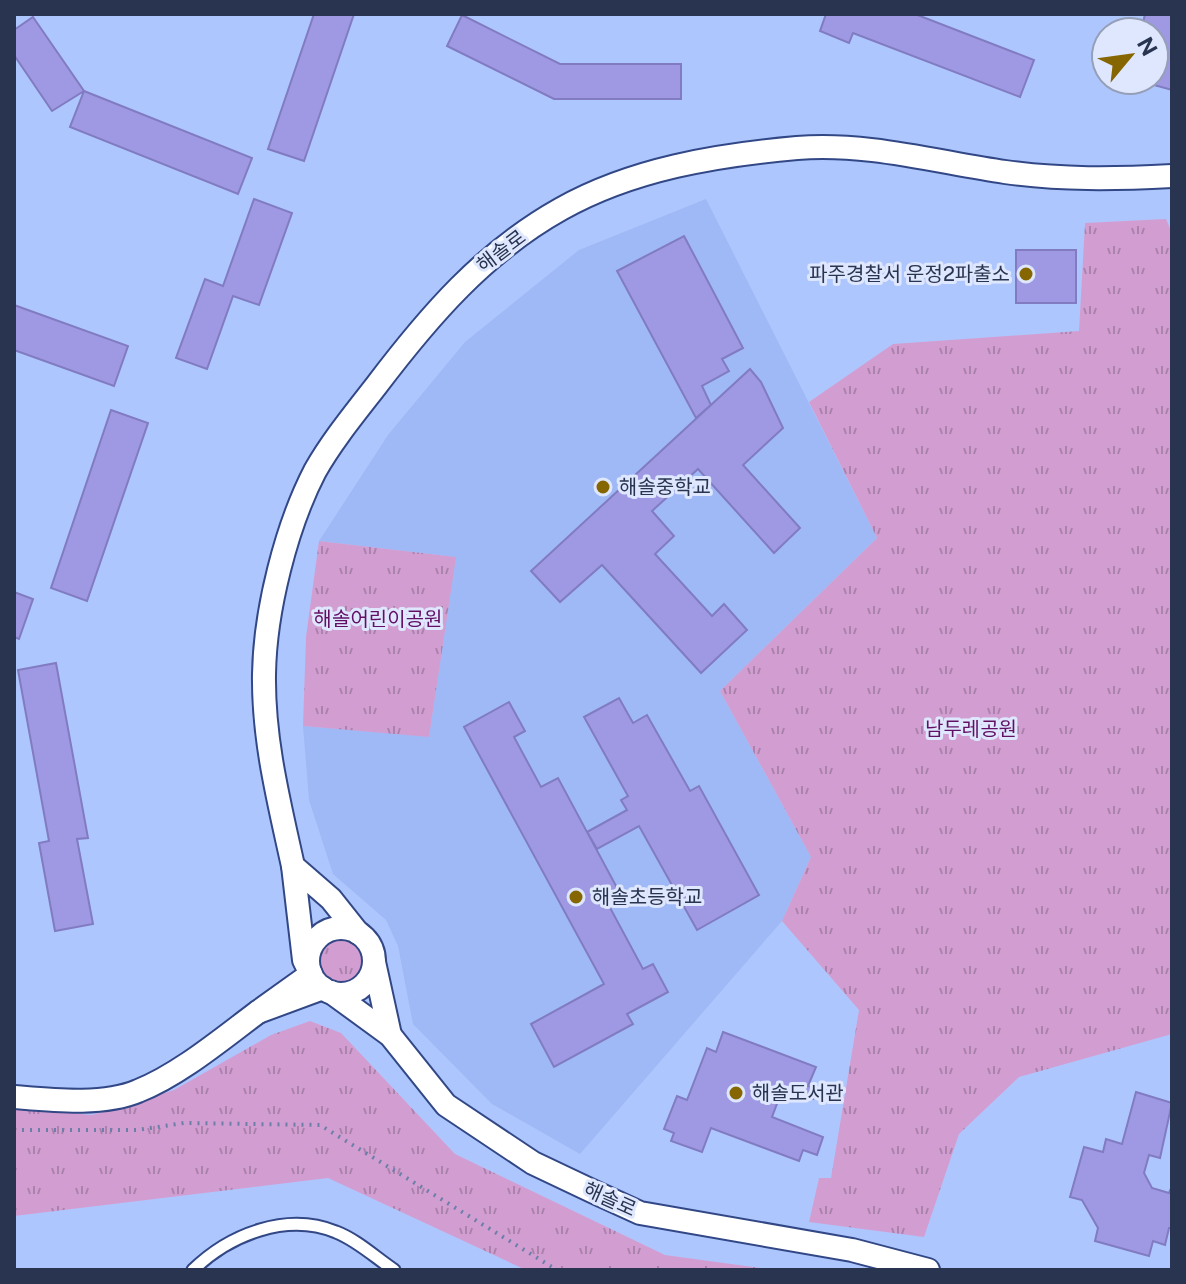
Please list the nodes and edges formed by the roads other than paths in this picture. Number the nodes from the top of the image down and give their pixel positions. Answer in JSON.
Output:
{"nodes":[{"id":1,"x":1172,"y":176,"type":"edge"},
{"id":2,"x":293,"y":866,"type":"junction"},
{"id":3,"x":358,"y":933,"type":"junction"},
{"id":4,"x":374,"y":961,"type":"junction"},
{"id":5,"x":322,"y":985,"type":"junction"},
{"id":6,"x":390,"y":1035,"type":"junction"},
{"id":7,"x":14,"y":1097,"type":"edge"},
{"id":8,"x":193,"y":1270,"type":"edge"},
{"id":9,"x":394,"y":1270,"type":"edge"},
{"id":10,"x":928,"y":1270,"type":"edge"}],
"edges":[{"from":1,"to":2,"type":"street","name":"해솔로"},
{"from":2,"to":3,"type":"street"},
{"from":2,"to":5,"type":"street","name":"해솔로"},
{"from":3,"to":4,"type":"street"},
{"from":3,"to":5,"type":"street"},
{"from":4,"to":5,"type":"street"},
{"from":4,"to":6,"type":"street"},
{"from":5,"to":6,"type":"street"},
{"from":5,"to":7,"type":"street"},
{"from":6,"to":10,"type":"street","name":"해솔로"},
{"from":8,"to":9,"type":"lane"}]}
